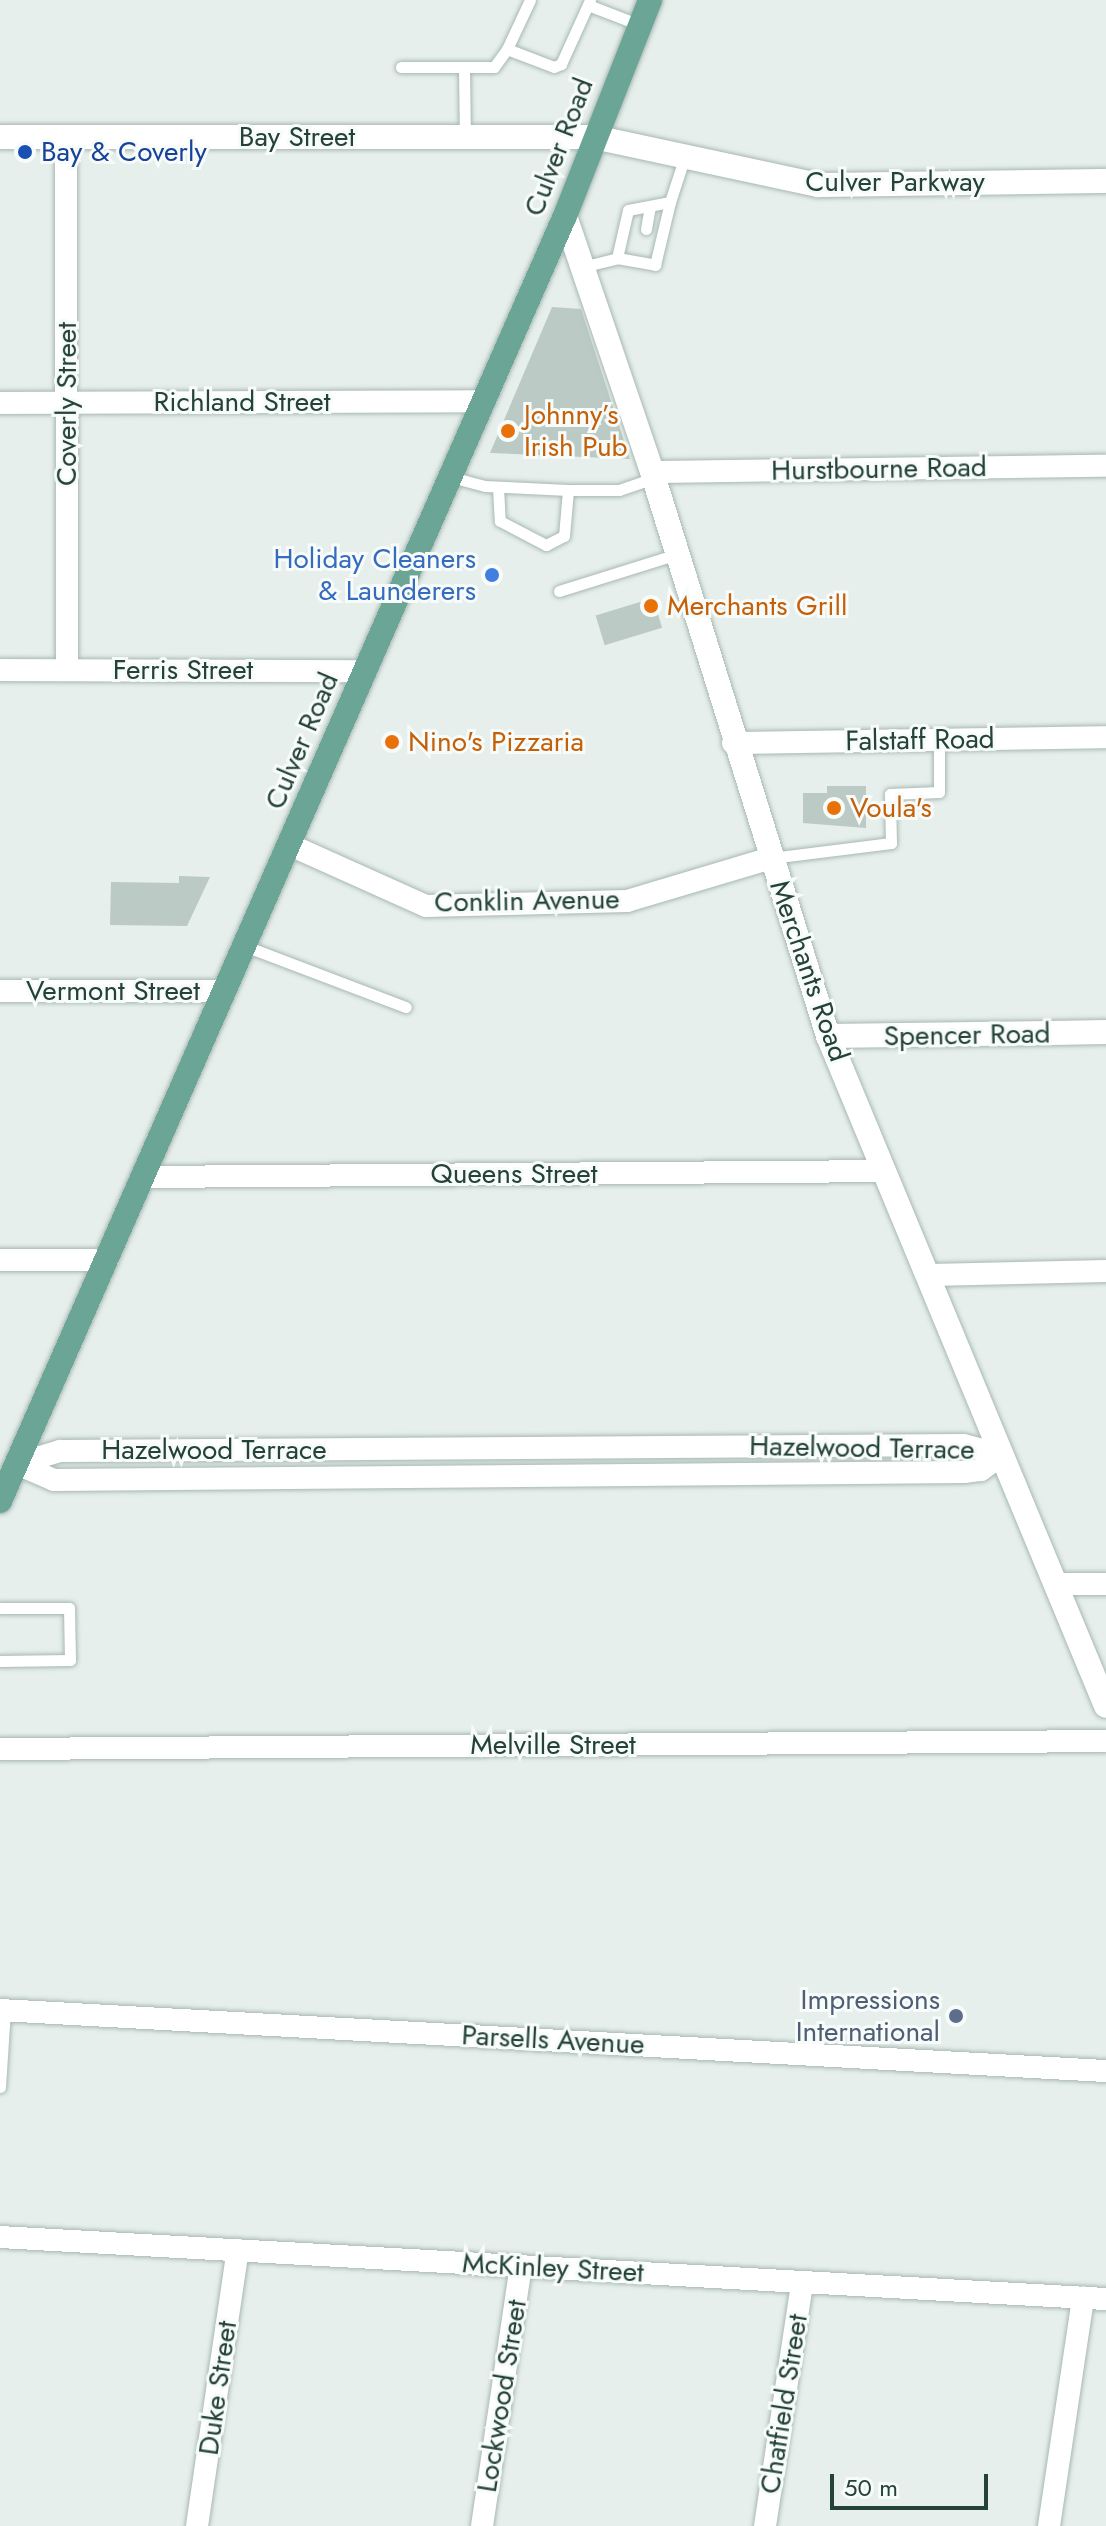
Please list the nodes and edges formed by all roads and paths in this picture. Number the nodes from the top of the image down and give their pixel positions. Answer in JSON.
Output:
{"nodes":[{"id":1,"x":530,"y":0,"type":"edge"},
{"id":2,"x":650,"y":0,"type":"edge"},
{"id":3,"x":589,"y":2,"type":"edge"},
{"id":4,"x":640,"y":25,"type":"junction"},
{"id":5,"x":507,"y":49,"type":"junction"},
{"id":6,"x":401,"y":67,"type":"dead end"},
{"id":7,"x":464,"y":69,"type":"junction"},
{"id":8,"x":0,"y":137,"type":"edge"},
{"id":9,"x":66,"y":137,"type":"junction"},
{"id":10,"x":594,"y":137,"type":"junction"},
{"id":11,"x":465,"y":138,"type":"junction"},
{"id":12,"x":684,"y":159,"type":"junction"},
{"id":13,"x":1106,"y":181,"type":"edge"},
{"id":14,"x":670,"y":202,"type":"junction"},
{"id":15,"x":650,"y":206,"type":"junction"},
{"id":16,"x":565,"y":216,"type":"junction"},
{"id":17,"x":646,"y":229,"type":"dead end"},
{"id":18,"x":617,"y":258,"type":"junction"},
{"id":19,"x":582,"y":267,"type":"junction"},
{"id":20,"x":483,"y":401,"type":"junction"},
{"id":21,"x":67,"y":402,"type":"junction"},
{"id":22,"x":0,"y":403,"type":"edge"},
{"id":23,"x":1106,"y":466,"type":"edge"},
{"id":24,"x":653,"y":475,"type":"junction"},
{"id":25,"x":450,"y":477,"type":"junction"},
{"id":26,"x":498,"y":487,"type":"junction"},
{"id":27,"x":568,"y":490,"type":"junction"},
{"id":28,"x":677,"y":554,"type":"junction"},
{"id":29,"x":559,"y":591,"type":"dead end"},
{"id":30,"x":0,"y":670,"type":"edge"},
{"id":31,"x":67,"y":670,"type":"junction"},
{"id":32,"x":365,"y":671,"type":"junction"},
{"id":33,"x":1106,"y":737,"type":"edge"},
{"id":34,"x":939,"y":740,"type":"junction"},
{"id":35,"x":733,"y":743,"type":"junction"},
{"id":36,"x":290,"y":845,"type":"junction"},
{"id":37,"x":771,"y":858,"type":"junction"},
{"id":38,"x":245,"y":946,"type":"junction"},
{"id":39,"x":0,"y":991,"type":"edge"},
{"id":40,"x":225,"y":991,"type":"junction"},
{"id":41,"x":406,"y":1007,"type":"dead end"},
{"id":42,"x":1106,"y":1032,"type":"edge"},
{"id":43,"x":828,"y":1036,"type":"junction"},
{"id":44,"x":884,"y":1171,"type":"junction"},
{"id":45,"x":144,"y":1177,"type":"junction"},
{"id":46,"x":0,"y":1260,"type":"edge"},
{"id":47,"x":107,"y":1260,"type":"junction"},
{"id":48,"x":1106,"y":1271,"type":"edge"},
{"id":49,"x":930,"y":1275,"type":"junction"},
{"id":50,"x":548,"y":1448,"type":"junction"},
{"id":51,"x":1002,"y":1455,"type":"junction"},
{"id":52,"x":17,"y":1464,"type":"junction"},
{"id":53,"x":549,"y":1476,"type":"junction"},
{"id":54,"x":0,"y":1501,"type":"edge"},
{"id":55,"x":1057,"y":1584,"type":"junction"},
{"id":56,"x":1106,"y":1584,"type":"edge"},
{"id":57,"x":0,"y":1608,"type":"edge"},
{"id":58,"x":0,"y":1661,"type":"edge"},
{"id":59,"x":1106,"y":1706,"type":"edge"},
{"id":60,"x":1106,"y":1741,"type":"edge"},
{"id":61,"x":0,"y":1749,"type":"edge"},
{"id":62,"x":3,"y":2010,"type":"edge"},
{"id":63,"x":1106,"y":2071,"type":"edge"},
{"id":64,"x":0,"y":2087,"type":"edge"},
{"id":65,"x":0,"y":2237,"type":"edge"},
{"id":66,"x":238,"y":2250,"type":"junction"},
{"id":67,"x":521,"y":2266,"type":"junction"},
{"id":68,"x":802,"y":2283,"type":"junction"},
{"id":69,"x":1095,"y":2298,"type":"edge"},
{"id":70,"x":197,"y":2526,"type":"edge"},
{"id":71,"x":482,"y":2526,"type":"edge"},
{"id":72,"x":765,"y":2526,"type":"edge"},
{"id":73,"x":1049,"y":2526,"type":"edge"}],
"edges":[{"from":1,"to":5,"type":"lane"},
{"from":2,"to":4,"type":"main road","name":"Culver Road"},
{"from":3,"to":4,"type":"lane"},
{"from":3,"to":5,"type":"lane"},
{"from":4,"to":10,"type":"main road","name":"Culver Road"},
{"from":5,"to":7,"type":"lane"},
{"from":6,"to":7,"type":"lane"},
{"from":7,"to":11,"type":"lane"},
{"from":8,"to":9,"type":"street","name":"Bay Street"},
{"from":9,"to":11,"type":"street","name":"Bay Street"},
{"from":9,"to":21,"type":"street","name":"Coverly Street"},
{"from":10,"to":11,"type":"street","name":"Bay Street"},
{"from":10,"to":12,"type":"street","name":"Culver Parkway"},
{"from":10,"to":16,"type":"main road","name":"Culver Road"},
{"from":12,"to":13,"type":"street","name":"Culver Parkway"},
{"from":12,"to":14,"type":"lane"},
{"from":14,"to":15,"type":"lane"},
{"from":14,"to":18,"type":"lane"},
{"from":15,"to":17,"type":"lane"},
{"from":15,"to":18,"type":"lane"},
{"from":16,"to":19,"type":"street","name":"Merchants Road"},
{"from":16,"to":20,"type":"main road","name":"Culver Road"},
{"from":18,"to":19,"type":"lane"},
{"from":19,"to":24,"type":"street","name":"Merchants Road"},
{"from":20,"to":21,"type":"street","name":"Richland Street"},
{"from":20,"to":25,"type":"main road","name":"Culver Road"},
{"from":21,"to":22,"type":"street","name":"Richland Street"},
{"from":21,"to":31,"type":"street","name":"Coverly Street"},
{"from":23,"to":24,"type":"street","name":"Hurstbourne Road"},
{"from":24,"to":27,"type":"lane"},
{"from":24,"to":28,"type":"street","name":"Merchants Road"},
{"from":25,"to":26,"type":"lane"},
{"from":25,"to":32,"type":"main road","name":"Culver Road"},
{"from":26,"to":27,"type":"lane"},
{"from":26,"to":27,"type":"lane"},
{"from":28,"to":29,"type":"lane"},
{"from":28,"to":35,"type":"street","name":"Merchants Road"},
{"from":30,"to":31,"type":"street","name":"Ferris Street"},
{"from":31,"to":32,"type":"street","name":"Ferris Street"},
{"from":32,"to":36,"type":"main road","name":"Culver Road"},
{"from":33,"to":34,"type":"street","name":"Falstaff Road"},
{"from":34,"to":35,"type":"street","name":"Falstaff Road"},
{"from":34,"to":37,"type":"lane"},
{"from":35,"to":37,"type":"street","name":"Merchants Road"},
{"from":36,"to":37,"type":"street","name":"Conklin Avenue"},
{"from":36,"to":38,"type":"main road","name":"Culver Road"},
{"from":37,"to":43,"type":"street","name":"Merchants Road"},
{"from":38,"to":40,"type":"main road","name":"Culver Road"},
{"from":38,"to":41,"type":"lane"},
{"from":39,"to":40,"type":"street","name":"Vermont Street"},
{"from":40,"to":45,"type":"main road","name":"Culver Road"},
{"from":42,"to":43,"type":"street","name":"Spencer Road"},
{"from":43,"to":44,"type":"street","name":"Merchants Road"},
{"from":44,"to":45,"type":"street","name":"Queens Street"},
{"from":44,"to":49,"type":"street","name":"Merchants Road"},
{"from":45,"to":47,"type":"main road","name":"Culver Road"},
{"from":46,"to":47,"type":"street"},
{"from":47,"to":52,"type":"main road","name":"Culver Road"},
{"from":48,"to":49,"type":"street"},
{"from":49,"to":51,"type":"street","name":"Merchants Road"},
{"from":50,"to":51,"type":"street","name":"Hazelwood Terrace"},
{"from":50,"to":52,"type":"street","name":"Hazelwood Terrace"},
{"from":50,"to":53,"type":"lane"},
{"from":51,"to":53,"type":"street","name":"Hazelwood Terrace"},
{"from":51,"to":55,"type":"street","name":"Merchants Road"},
{"from":52,"to":53,"type":"street","name":"Hazelwood Terrace"},
{"from":52,"to":54,"type":"main road","name":"Culver Road"},
{"from":55,"to":56,"type":"street"},
{"from":55,"to":59,"type":"street","name":"Merchants Road"},
{"from":57,"to":58,"type":"lane"},
{"from":60,"to":61,"type":"street","name":"Melville Street"},
{"from":62,"to":63,"type":"street","name":"Parsells Avenue"},
{"from":62,"to":64,"type":"lane"},
{"from":65,"to":66,"type":"street","name":"McKinley Street"},
{"from":66,"to":67,"type":"street","name":"McKinley Street"},
{"from":66,"to":70,"type":"street","name":"Duke Street"},
{"from":67,"to":68,"type":"street","name":"McKinley Street"},
{"from":67,"to":71,"type":"street","name":"Lockwood Street"},
{"from":68,"to":69,"type":"street","name":"McKinley Street"},
{"from":68,"to":72,"type":"street","name":"Chatfield Street"},
{"from":69,"to":73,"type":"street"}]}
